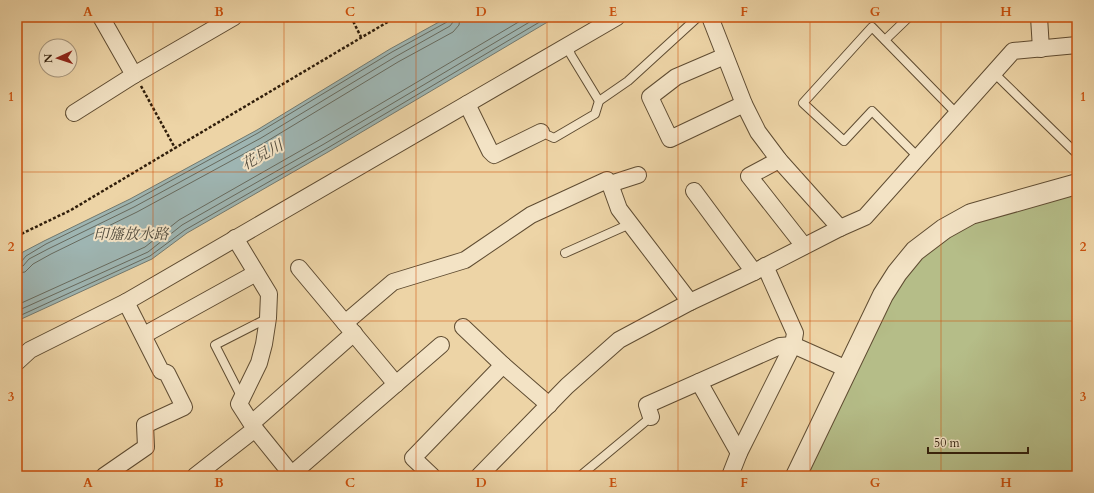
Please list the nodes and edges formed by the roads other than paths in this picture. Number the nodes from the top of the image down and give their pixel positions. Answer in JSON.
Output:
{"nodes":[{"id":1,"x":101,"y":17,"type":"edge"},
{"id":2,"x":234,"y":17,"type":"edge"},
{"id":3,"x":617,"y":17,"type":"edge"},
{"id":4,"x":698,"y":17,"type":"edge"},
{"id":5,"x":710,"y":17,"type":"edge"},
{"id":6,"x":909,"y":17,"type":"edge"},
{"id":7,"x":1039,"y":17,"type":"edge"},
{"id":8,"x":885,"y":40,"type":"junction"},
{"id":9,"x":1077,"y":45,"type":"edge"},
{"id":10,"x":568,"y":46,"type":"junction"},
{"id":11,"x":1041,"y":49,"type":"junction"},
{"id":12,"x":725,"y":56,"type":"junction"},
{"id":13,"x":994,"y":72,"type":"junction"},
{"id":14,"x":134,"y":75,"type":"junction"},
{"id":15,"x":599,"y":101,"type":"junction"},
{"id":16,"x":467,"y":104,"type":"junction"},
{"id":17,"x":744,"y":104,"type":"junction"},
{"id":18,"x":74,"y":113,"type":"dead end"},
{"id":19,"x":957,"y":114,"type":"junction"},
{"id":20,"x":541,"y":132,"type":"joint"},
{"id":21,"x":1077,"y":154,"type":"edge"},
{"id":22,"x":918,"y":157,"type":"junction"},
{"id":23,"x":779,"y":160,"type":"junction"},
{"id":24,"x":638,"y":175,"type":"dead end"},
{"id":25,"x":610,"y":184,"type":"junction"},
{"id":26,"x":1077,"y":184,"type":"edge"},
{"id":27,"x":694,"y":191,"type":"dead end"},
{"id":28,"x":630,"y":224,"type":"junction"},
{"id":29,"x":840,"y":228,"type":"junction"},
{"id":30,"x":235,"y":238,"type":"junction"},
{"id":31,"x":804,"y":246,"type":"junction"},
{"id":32,"x":564,"y":253,"type":"dead end"},
{"id":33,"x":299,"y":268,"type":"dead end"},
{"id":34,"x":759,"y":269,"type":"junction"},
{"id":35,"x":256,"y":273,"type":"junction"},
{"id":36,"x":126,"y":302,"type":"junction"},
{"id":37,"x":690,"y":302,"type":"junction"},
{"id":38,"x":268,"y":318,"type":"junction"},
{"id":39,"x":463,"y":327,"type":"dead end"},
{"id":40,"x":349,"y":328,"type":"junction"},
{"id":41,"x":144,"y":335,"type":"junction"},
{"id":42,"x":440,"y":345,"type":"dead end"},
{"id":43,"x":793,"y":345,"type":"junction"},
{"id":44,"x":17,"y":362,"type":"edge"},
{"id":45,"x":502,"y":365,"type":"junction"},
{"id":46,"x":847,"y":369,"type":"junction"},
{"id":47,"x":699,"y":382,"type":"junction"},
{"id":48,"x":396,"y":384,"type":"junction"},
{"id":49,"x":242,"y":398,"type":"junction"},
{"id":50,"x":548,"y":405,"type":"junction"},
{"id":51,"x":651,"y":417,"type":"joint"},
{"id":52,"x":253,"y":426,"type":"junction"},
{"id":53,"x":739,"y":453,"type":"junction"},
{"id":54,"x":292,"y":475,"type":"edge"},
{"id":55,"x":104,"y":476,"type":"edge"},
{"id":56,"x":195,"y":476,"type":"edge"},
{"id":57,"x":432,"y":476,"type":"edge"},
{"id":58,"x":479,"y":476,"type":"edge"},
{"id":59,"x":580,"y":476,"type":"edge"},
{"id":60,"x":730,"y":476,"type":"edge"},
{"id":61,"x":796,"y":476,"type":"edge"}],
"edges":[{"from":1,"to":14,"type":"street"},
{"from":2,"to":14,"type":"street"},
{"from":3,"to":10,"type":"street"},
{"from":4,"to":15,"type":"lane"},
{"from":5,"to":12,"type":"street"},
{"from":6,"to":8,"type":"lane"},
{"from":7,"to":11,"type":"street"},
{"from":8,"to":19,"type":"lane"},
{"from":8,"to":22,"type":"lane"},
{"from":9,"to":11,"type":"street"},
{"from":10,"to":15,"type":"lane"},
{"from":10,"to":16,"type":"street"},
{"from":11,"to":13,"type":"street"},
{"from":12,"to":17,"type":"street"},
{"from":12,"to":17,"type":"street"},
{"from":13,"to":19,"type":"street"},
{"from":13,"to":21,"type":"lane"},
{"from":14,"to":18,"type":"street"},
{"from":15,"to":20,"type":"lane"},
{"from":16,"to":20,"type":"street"},
{"from":16,"to":30,"type":"street"},
{"from":17,"to":23,"type":"street"},
{"from":19,"to":22,"type":"street"},
{"from":22,"to":29,"type":"street"},
{"from":23,"to":29,"type":"street"},
{"from":23,"to":31,"type":"street"},
{"from":24,"to":25,"type":"street"},
{"from":25,"to":28,"type":"street"},
{"from":25,"to":40,"type":"street"},
{"from":26,"to":46,"type":"street"},
{"from":27,"to":34,"type":"street"},
{"from":28,"to":32,"type":"lane"},
{"from":28,"to":37,"type":"street"},
{"from":29,"to":31,"type":"street"},
{"from":30,"to":35,"type":"street"},
{"from":30,"to":36,"type":"street"},
{"from":31,"to":34,"type":"street"},
{"from":33,"to":40,"type":"street"},
{"from":34,"to":37,"type":"street"},
{"from":34,"to":43,"type":"street"},
{"from":35,"to":38,"type":"street"},
{"from":35,"to":41,"type":"street"},
{"from":36,"to":41,"type":"street"},
{"from":36,"to":44,"type":"street"},
{"from":37,"to":50,"type":"street"},
{"from":38,"to":49,"type":"street"},
{"from":38,"to":49,"type":"lane"},
{"from":39,"to":45,"type":"street"},
{"from":40,"to":48,"type":"street"},
{"from":40,"to":52,"type":"street"},
{"from":41,"to":55,"type":"street"},
{"from":42,"to":48,"type":"street"},
{"from":43,"to":46,"type":"street"},
{"from":43,"to":47,"type":"street"},
{"from":43,"to":53,"type":"street"},
{"from":45,"to":50,"type":"street"},
{"from":45,"to":57,"type":"street"},
{"from":46,"to":61,"type":"street"},
{"from":47,"to":51,"type":"street"},
{"from":47,"to":53,"type":"street"},
{"from":48,"to":54,"type":"street"},
{"from":49,"to":52,"type":"street"},
{"from":50,"to":58,"type":"street"},
{"from":51,"to":59,"type":"lane"},
{"from":52,"to":54,"type":"street"},
{"from":52,"to":56,"type":"street"},
{"from":53,"to":60,"type":"street"}]}
